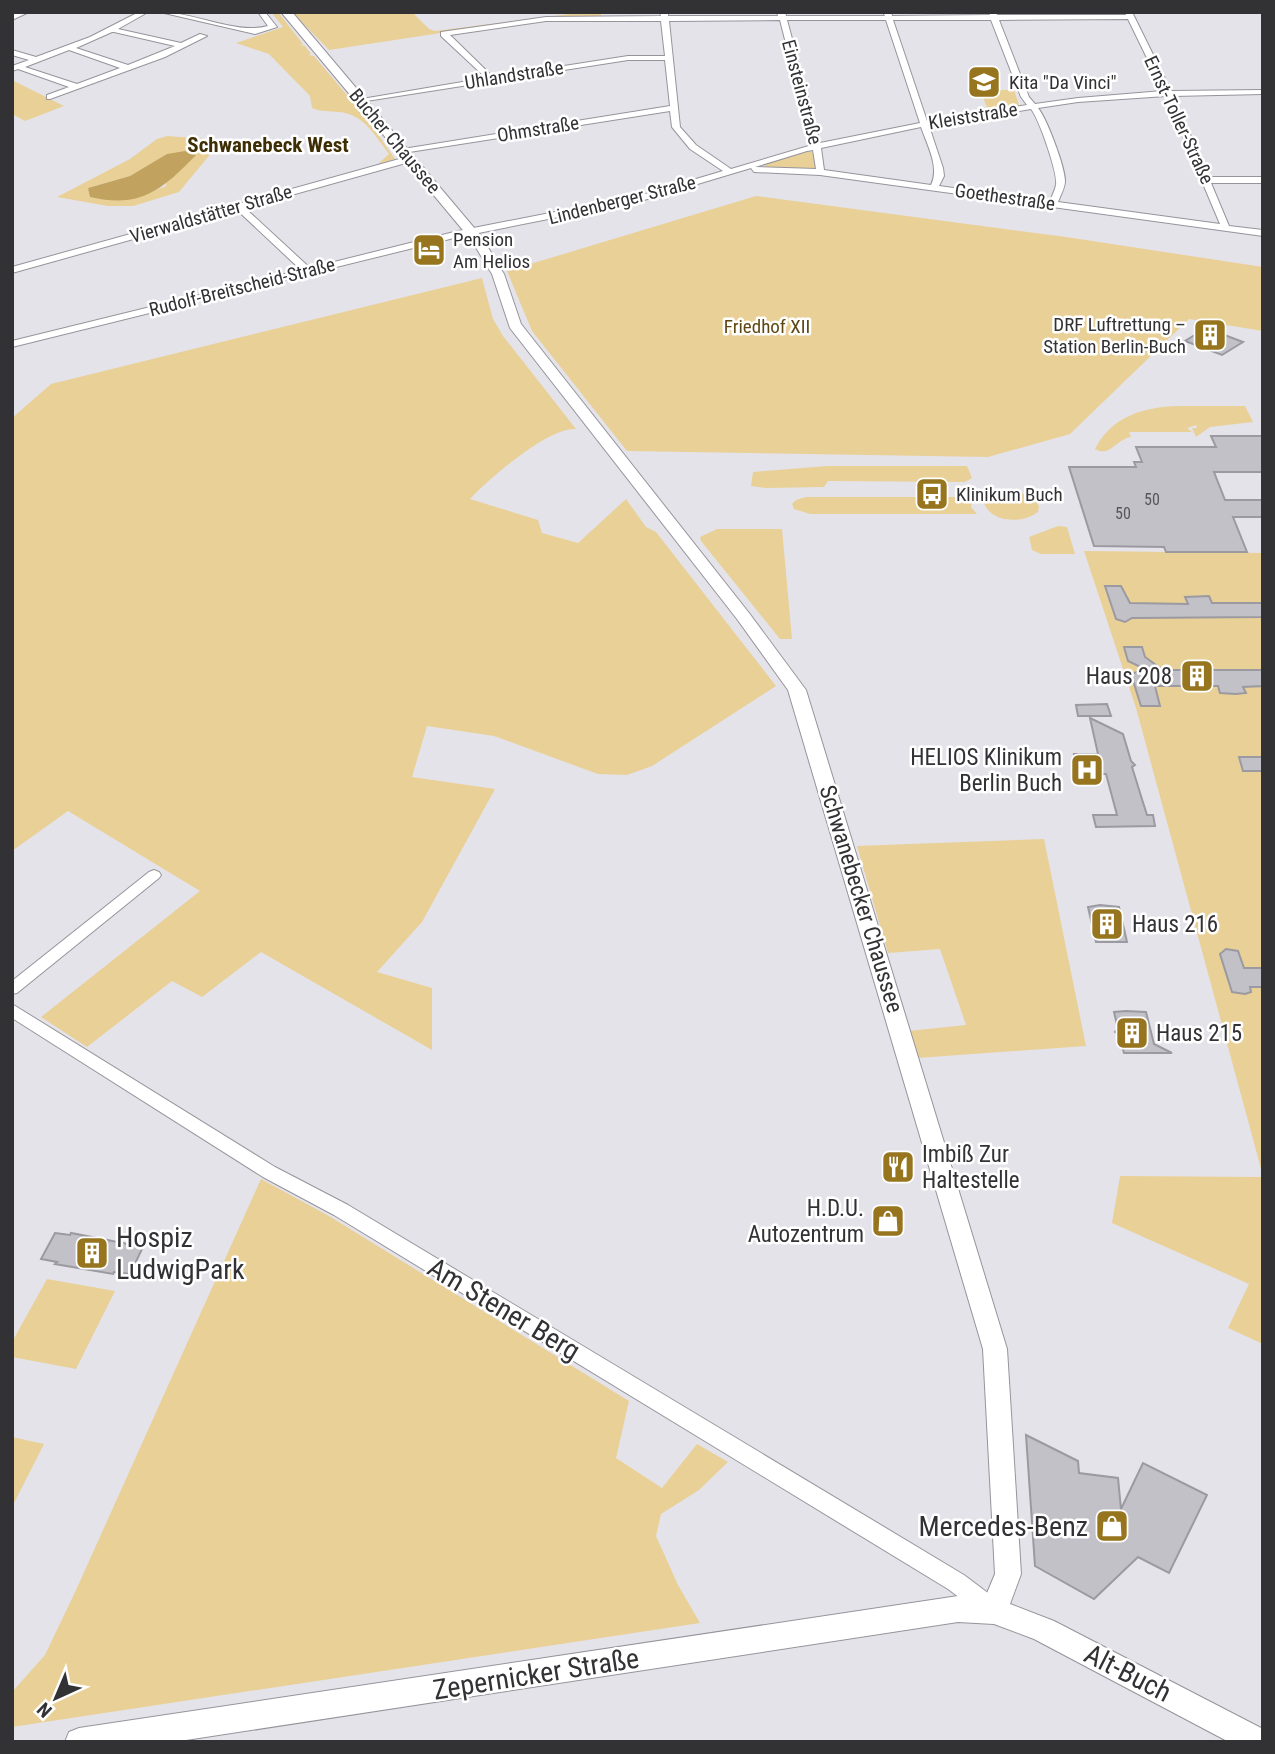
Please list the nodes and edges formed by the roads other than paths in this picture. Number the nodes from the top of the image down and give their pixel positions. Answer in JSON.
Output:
{"nodes":[{"id":1,"x":26,"y":12,"type":"edge"},
{"id":2,"x":145,"y":12,"type":"edge"},
{"id":3,"x":163,"y":12,"type":"edge"},
{"id":4,"x":261,"y":12,"type":"edge"},
{"id":5,"x":286,"y":12,"type":"edge"},
{"id":6,"x":888,"y":14,"type":"edge"},
{"id":7,"x":664,"y":15,"type":"edge"},
{"id":8,"x":782,"y":15,"type":"edge"},
{"id":9,"x":993,"y":15,"type":"edge"},
{"id":10,"x":1129,"y":15,"type":"edge"},
{"id":11,"x":12,"y":18,"type":"edge"},
{"id":12,"x":114,"y":30,"type":"junction"},
{"id":13,"x":203,"y":36,"type":"dead end"},
{"id":14,"x":183,"y":46,"type":"junction"},
{"id":15,"x":69,"y":48,"type":"junction"},
{"id":16,"x":12,"y":52,"type":"edge"},
{"id":17,"x":668,"y":58,"type":"junction"},
{"id":18,"x":37,"y":60,"type":"junction"},
{"id":19,"x":15,"y":68,"type":"edge"},
{"id":20,"x":128,"y":68,"type":"junction"},
{"id":21,"x":491,"y":79,"type":"junction"},
{"id":22,"x":78,"y":87,"type":"junction"},
{"id":23,"x":1263,"y":92,"type":"edge"},
{"id":24,"x":1167,"y":94,"type":"junction"},
{"id":25,"x":50,"y":97,"type":"dead end"},
{"id":26,"x":360,"y":100,"type":"junction"},
{"id":27,"x":1031,"y":106,"type":"junction"},
{"id":28,"x":673,"y":108,"type":"junction"},
{"id":29,"x":923,"y":124,"type":"junction"},
{"id":30,"x":815,"y":146,"type":"junction"},
{"id":31,"x":407,"y":155,"type":"junction"},
{"id":32,"x":747,"y":167,"type":"junction"},
{"id":33,"x":730,"y":172,"type":"junction"},
{"id":34,"x":820,"y":172,"type":"junction"},
{"id":35,"x":1207,"y":180,"type":"junction"},
{"id":36,"x":1263,"y":180,"type":"edge"},
{"id":37,"x":934,"y":188,"type":"junction"},
{"id":38,"x":1053,"y":204,"type":"junction"},
{"id":39,"x":238,"y":206,"type":"junction"},
{"id":40,"x":1226,"y":228,"type":"junction"},
{"id":41,"x":472,"y":233,"type":"junction"},
{"id":42,"x":1263,"y":233,"type":"edge"},
{"id":43,"x":12,"y":270,"type":"edge"},
{"id":44,"x":308,"y":271,"type":"junction"},
{"id":45,"x":498,"y":274,"type":"joint"},
{"id":46,"x":12,"y":344,"type":"edge"},
{"id":47,"x":154,"y":875,"type":"dead end"},
{"id":48,"x":12,"y":989,"type":"edge"},
{"id":49,"x":12,"y":1010,"type":"edge"},
{"id":50,"x":994,"y":1611,"type":"junction"},
{"id":51,"x":79,"y":1742,"type":"edge"},
{"id":52,"x":1258,"y":1742,"type":"edge"}],
"edges":[{"from":1,"to":11,"type":"street"},
{"from":2,"to":12,"type":"street"},
{"from":3,"to":4,"type":"street"},
{"from":5,"to":26,"type":"main road","name":"Bucher Chaussee"},
{"from":6,"to":8,"type":"street"},
{"from":6,"to":9,"type":"street"},
{"from":6,"to":29,"type":"street"},
{"from":7,"to":8,"type":"street"},
{"from":7,"to":17,"type":"street"},
{"from":7,"to":21,"type":"street"},
{"from":8,"to":30,"type":"street","name":"Einsteinstraße"},
{"from":9,"to":10,"type":"street"},
{"from":9,"to":27,"type":"street"},
{"from":10,"to":24,"type":"street","name":"Ernst-Toller-Straße"},
{"from":12,"to":14,"type":"street"},
{"from":12,"to":15,"type":"street"},
{"from":13,"to":14,"type":"street"},
{"from":14,"to":20,"type":"street"},
{"from":15,"to":18,"type":"street"},
{"from":15,"to":20,"type":"street"},
{"from":16,"to":18,"type":"street"},
{"from":17,"to":21,"type":"street","name":"Uhlandstraße"},
{"from":17,"to":28,"type":"street"},
{"from":18,"to":19,"type":"street"},
{"from":19,"to":22,"type":"street"},
{"from":20,"to":22,"type":"street"},
{"from":21,"to":26,"type":"street","name":"Uhlandstraße"},
{"from":22,"to":25,"type":"street"},
{"from":23,"to":24,"type":"street","name":"Kleiststraße"},
{"from":24,"to":27,"type":"street","name":"Kleiststraße"},
{"from":24,"to":35,"type":"street","name":"Ernst-Toller-Straße"},
{"from":26,"to":31,"type":"main road","name":"Bucher Chaussee"},
{"from":27,"to":29,"type":"street","name":"Kleiststraße"},
{"from":27,"to":38,"type":"street"},
{"from":28,"to":31,"type":"street","name":"Ohmstraße"},
{"from":28,"to":33,"type":"street"},
{"from":29,"to":30,"type":"street","name":"Kleiststraße"},
{"from":29,"to":37,"type":"street"},
{"from":30,"to":32,"type":"street","name":"Kleiststraße"},
{"from":30,"to":34,"type":"street","name":"Einsteinstraße"},
{"from":31,"to":39,"type":"street","name":"Vierwaldstätter Straße"},
{"from":31,"to":41,"type":"main road","name":"Bucher Chaussee"},
{"from":32,"to":33,"type":"street","name":"Kleiststraße"},
{"from":32,"to":34,"type":"street","name":"Goethestraße"},
{"from":33,"to":41,"type":"street","name":"Lindenberger Straße"},
{"from":34,"to":37,"type":"street","name":"Goethestraße"},
{"from":35,"to":36,"type":"street"},
{"from":35,"to":40,"type":"street","name":"Ernst-Toller-Straße"},
{"from":37,"to":38,"type":"street","name":"Goethestraße"},
{"from":38,"to":40,"type":"street","name":"Goethestraße"},
{"from":39,"to":43,"type":"street","name":"Vierwaldstätter Straße"},
{"from":39,"to":44,"type":"street"},
{"from":40,"to":42,"type":"street","name":"Goethestraße"},
{"from":41,"to":44,"type":"street","name":"Rudolf-Breitscheid-Straße"},
{"from":41,"to":45,"type":"main road","name":"Bucher Chaussee"},
{"from":44,"to":46,"type":"street","name":"Rudolf-Breitscheid-Straße"},
{"from":45,"to":50,"type":"main road","name":"Schwanebecker Chaussee"},
{"from":47,"to":48,"type":"street"},
{"from":49,"to":50,"type":"street","name":"Am Stener Berg"},
{"from":50,"to":51,"type":"main road","name":"Zepernicker Straße"},
{"from":50,"to":52,"type":"main road","name":"Alt-Buch"}]}
